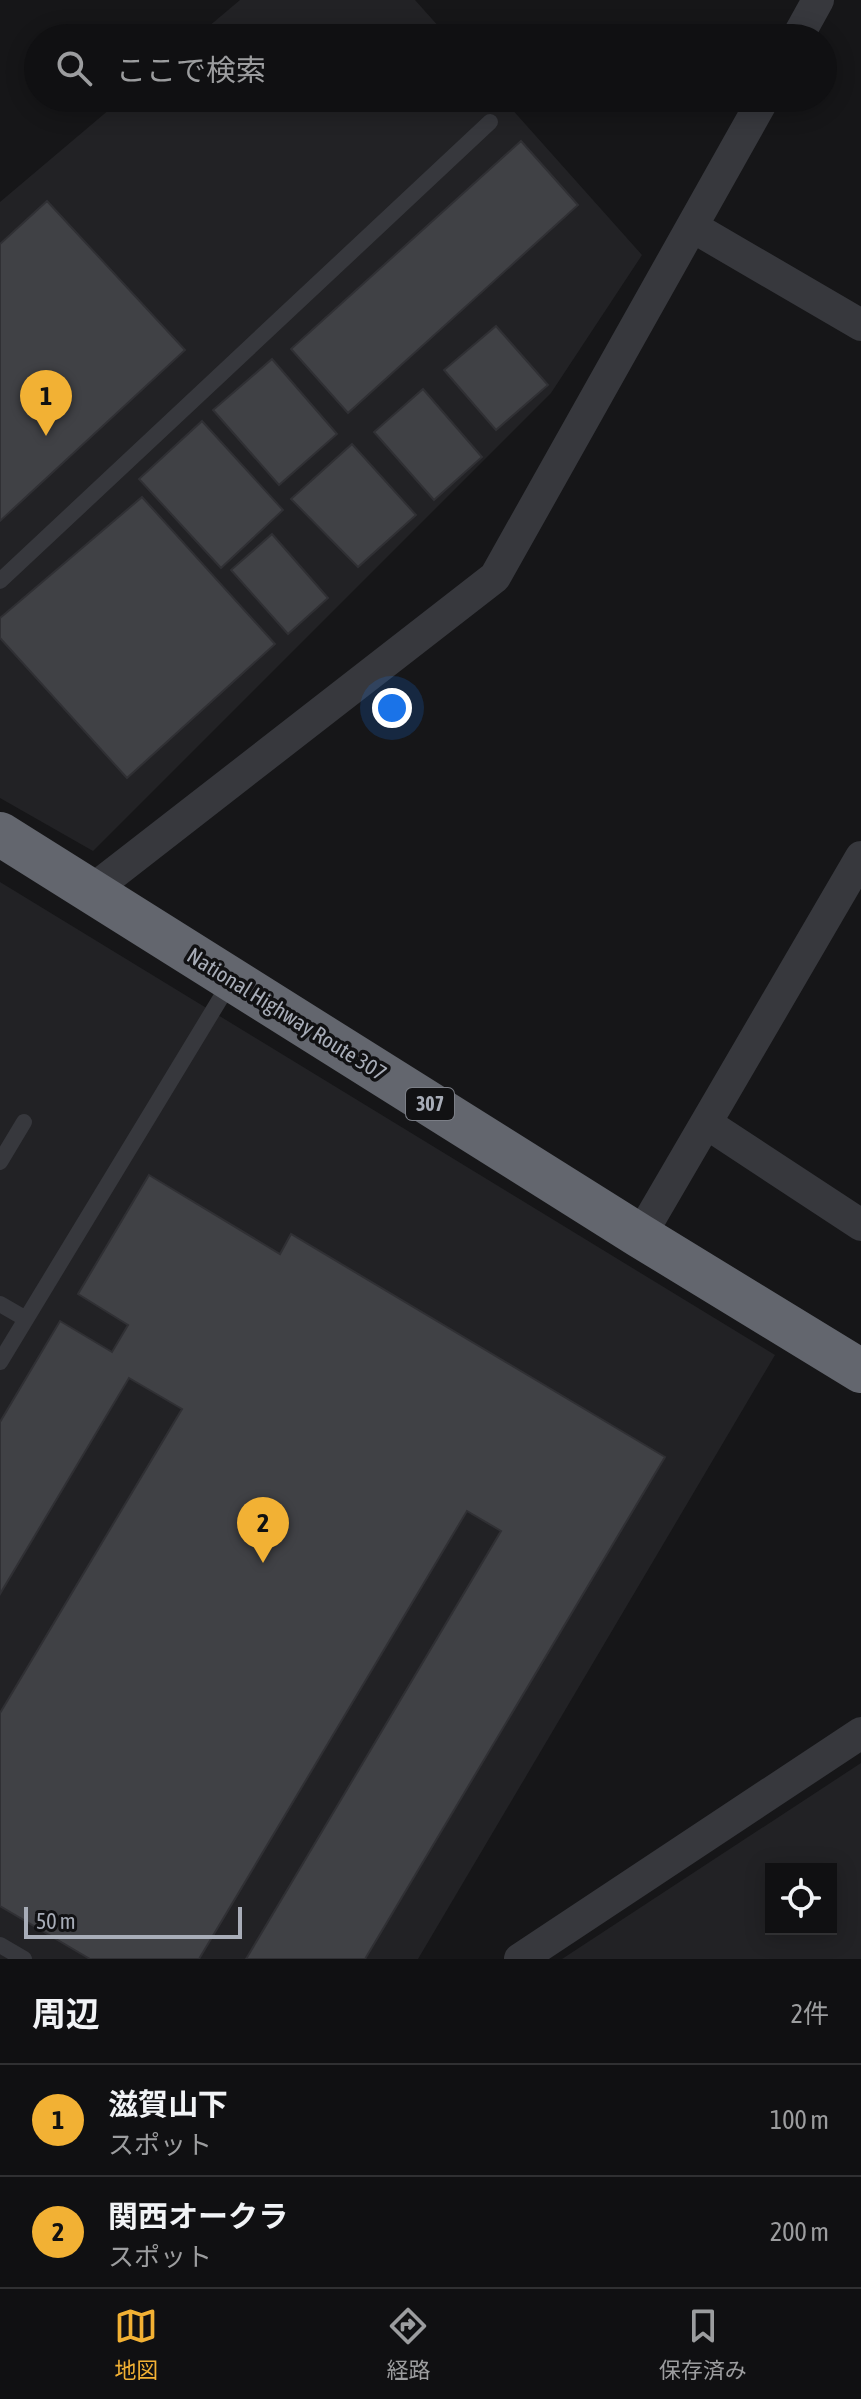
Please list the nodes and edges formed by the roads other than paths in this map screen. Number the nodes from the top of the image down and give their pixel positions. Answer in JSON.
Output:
{"nodes":[{"id":1,"x":818,"y":0,"type":"edge"},
{"id":2,"x":805,"y":24,"type":"edge"},
{"id":3,"x":756,"y":112,"type":"edge"},
{"id":4,"x":490,"y":122,"type":"dead end"},
{"id":5,"x":693,"y":227,"type":"junction"},
{"id":6,"x":861,"y":325,"type":"edge"},
{"id":7,"x":0,"y":581,"type":"edge"},
{"id":8,"x":0,"y":834,"type":"edge"},
{"id":9,"x":861,"y":857,"type":"edge"},
{"id":10,"x":91,"y":891,"type":"junction"},
{"id":11,"x":232,"y":979,"type":"junction"},
{"id":12,"x":24,"y":1122,"type":"dead end"},
{"id":13,"x":706,"y":1123,"type":"junction"},
{"id":14,"x":0,"y":1162,"type":"edge"},
{"id":15,"x":861,"y":1225,"type":"edge"},
{"id":16,"x":640,"y":1236,"type":"junction"},
{"id":17,"x":0,"y":1304,"type":"edge"},
{"id":18,"x":26,"y":1319,"type":"junction"},
{"id":19,"x":0,"y":1362,"type":"edge"},
{"id":20,"x":861,"y":1371,"type":"edge"},
{"id":21,"x":861,"y":1733,"type":"edge"},
{"id":22,"x":0,"y":1945,"type":"edge"},
{"id":23,"x":24,"y":1959,"type":"edge"},
{"id":24,"x":520,"y":1959,"type":"edge"}],
"edges":[{"from":1,"to":2,"type":"street"},
{"from":3,"to":5,"type":"street"},
{"from":4,"to":7,"type":"lane"},
{"from":5,"to":6,"type":"street"},
{"from":5,"to":10,"type":"street"},
{"from":8,"to":10,"type":"highway","name":"National Highway Route 307","number":"307"},
{"from":9,"to":13,"type":"street"},
{"from":10,"to":11,"type":"highway","name":"National Highway Route 307","number":"307"},
{"from":11,"to":16,"type":"highway","name":"National Highway Route 307","number":"307"},
{"from":11,"to":18,"type":"lane"},
{"from":12,"to":14,"type":"lane"},
{"from":13,"to":15,"type":"street"},
{"from":13,"to":16,"type":"street"},
{"from":16,"to":20,"type":"highway","name":"National Highway Route 307","number":"307"},
{"from":17,"to":18,"type":"lane"},
{"from":18,"to":19,"type":"lane"},
{"from":21,"to":24,"type":"street"},
{"from":22,"to":23,"type":"lane"}]}
